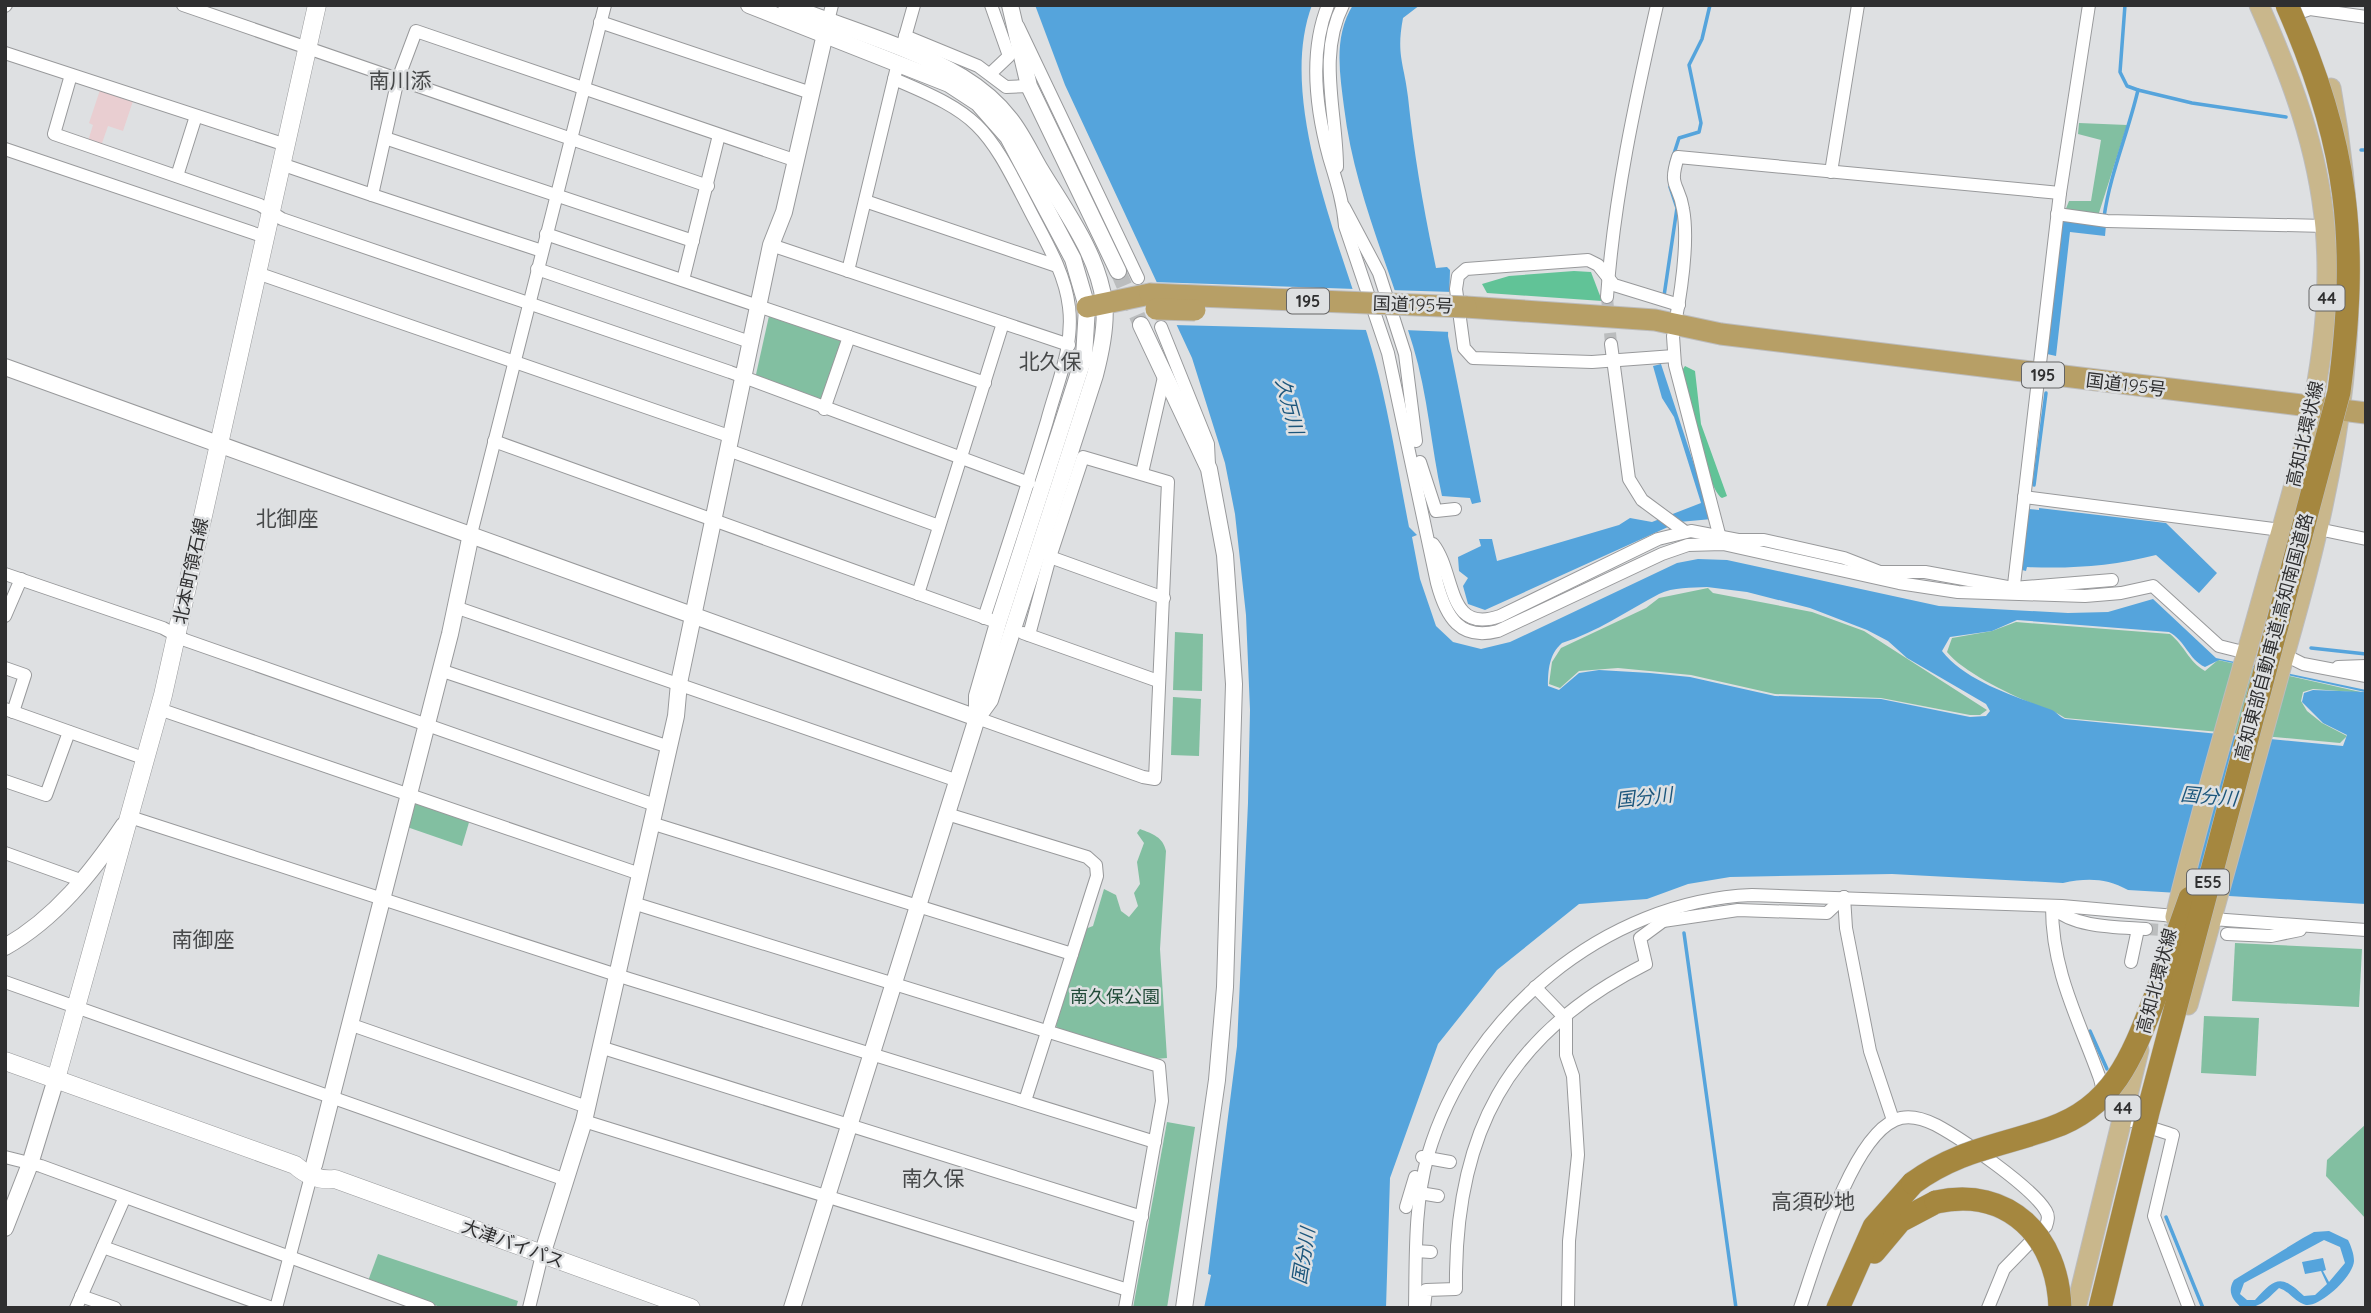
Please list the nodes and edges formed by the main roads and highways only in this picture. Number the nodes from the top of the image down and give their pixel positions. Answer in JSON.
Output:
{"nodes":[{"id":1,"x":317,"y":5,"type":"edge"},
{"id":2,"x":2259,"y":5,"type":"edge"},
{"id":3,"x":2295,"y":8,"type":"edge"},
{"id":4,"x":1096,"y":306,"type":"road end"},
{"id":5,"x":2314,"y":407,"type":"junction"},
{"id":6,"x":2358,"y":412,"type":"edge"},
{"id":7,"x":2263,"y":655,"type":"junction"},
{"id":8,"x":5,"y":1061,"type":"edge"},
{"id":9,"x":56,"y":1079,"type":"junction"},
{"id":10,"x":2150,"y":1120,"type":"junction"},
{"id":11,"x":691,"y":1308,"type":"edge"},
{"id":12,"x":1838,"y":1308,"type":"edge"},
{"id":13,"x":1849,"y":1308,"type":"edge"},
{"id":14,"x":2060,"y":1308,"type":"edge"},
{"id":15,"x":2076,"y":1308,"type":"edge"},
{"id":16,"x":2100,"y":1308,"type":"edge"},
{"id":17,"x":2109,"y":1308,"type":"edge"},
{"id":18,"x":2115,"y":1308,"type":"edge"}],
"edges":[{"from":1,"to":9,"type":"main road","name":"北本町領石線"},
{"from":2,"to":5,"type":"main road","name":"高知北環状線","number":"44"},
{"from":3,"to":6,"type":"main road","name":"高知北環状線","number":"44"},
{"from":3,"to":7,"type":"highway","name":"高知東部自動車道;高知南国道路","number":"E55","bridge":true},
{"from":4,"to":5,"type":"highway","name":"国道195号","number":"195","bridge":true},
{"from":5,"to":6,"type":"highway","name":"国道195号","number":"195"},
{"from":5,"to":7,"type":"main road","name":"高知北環状線","number":"44"},
{"from":6,"to":7,"type":"main road","name":"高知北環状線","number":"44"},
{"from":7,"to":10,"type":"highway","name":"高知東部自動車道;高知南国道路","number":"E55","bridge":true},
{"from":7,"to":10,"type":"main road","name":"高知北環状線","number":"44"},
{"from":7,"to":12,"type":"highway","bridge":true},
{"from":7,"to":15,"type":"main road","name":"高知北環状線","number":"44"},
{"from":8,"to":9,"type":"main road"},
{"from":9,"to":11,"type":"main road","name":"大津バイパス"},
{"from":10,"to":16,"type":"highway","name":"高知東部自動車道;高知南国道路","number":"E55","bridge":true},
{"from":10,"to":17,"type":"main road","name":"高知北環状線","number":"44"},
{"from":10,"to":18,"type":"highway","bridge":true},
{"from":13,"to":14,"type":"highway","bridge":true}]}
